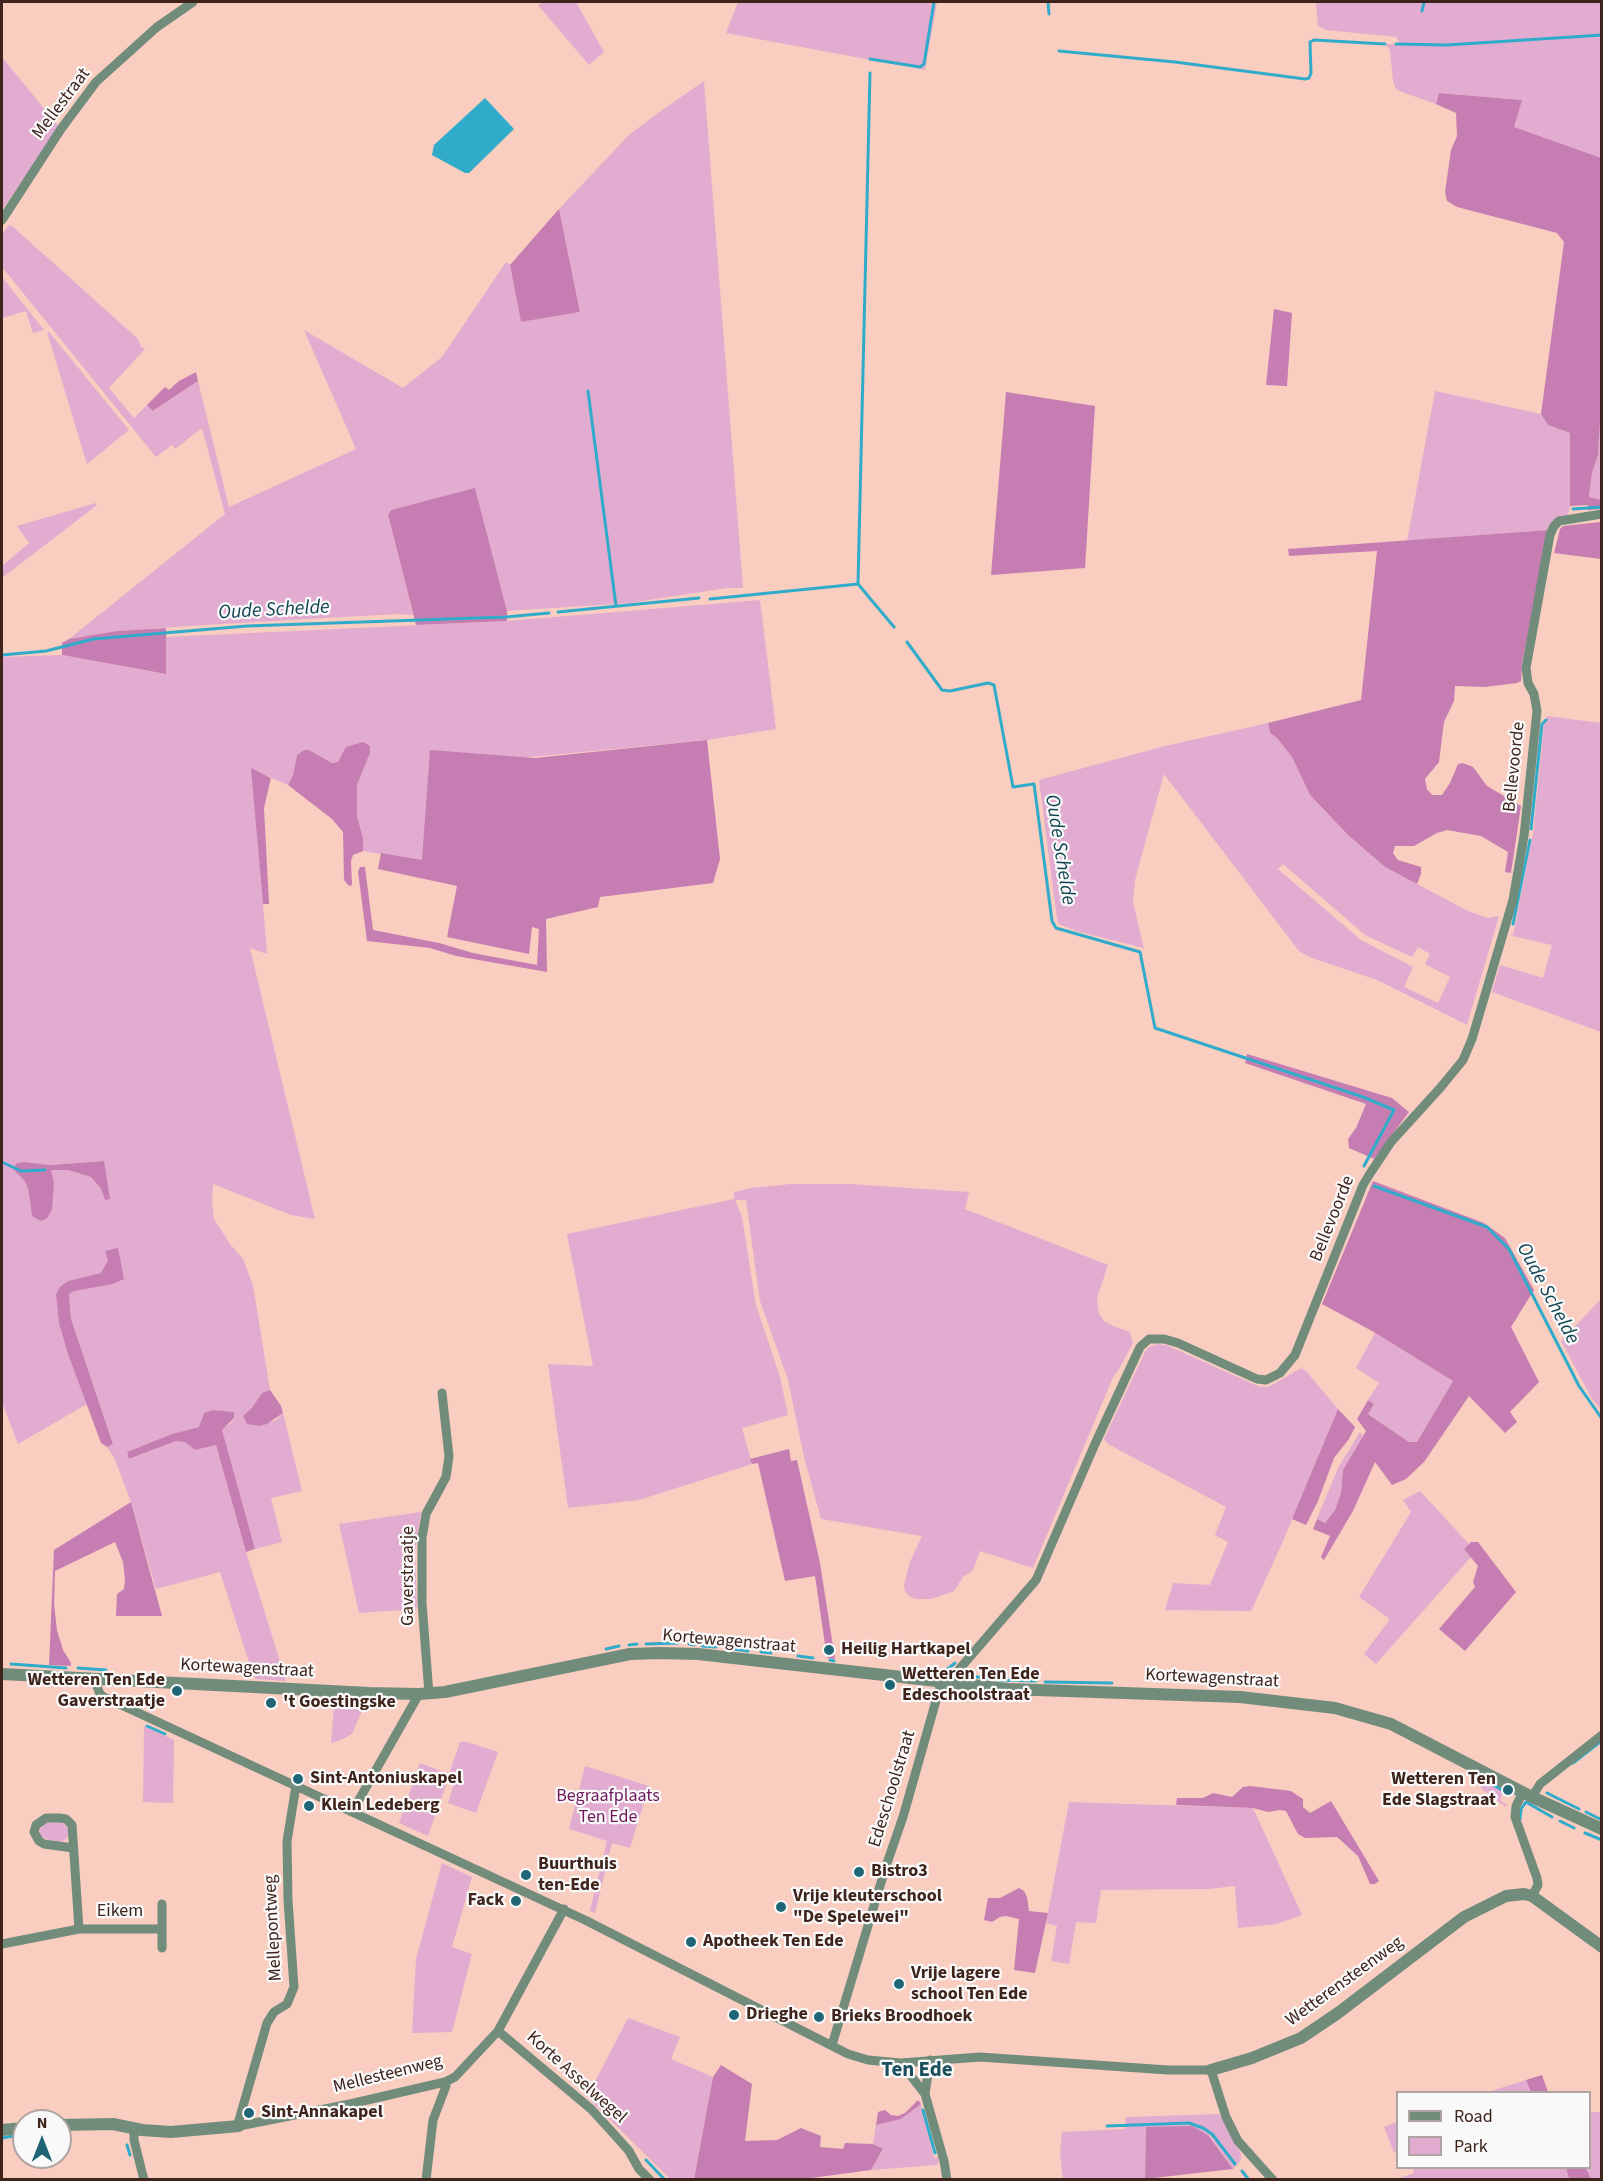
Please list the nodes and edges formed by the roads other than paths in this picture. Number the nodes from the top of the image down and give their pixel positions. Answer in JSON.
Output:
{"nodes":[{"id":1,"x":193,"y":2,"type":"edge"},
{"id":2,"x":2,"y":220,"type":"edge"},
{"id":3,"x":1602,"y":514,"type":"edge"},
{"id":4,"x":442,"y":1393,"type":"dead end"},
{"id":5,"x":2,"y":1674,"type":"edge"},
{"id":6,"x":94,"y":1679,"type":"junction"},
{"id":7,"x":946,"y":1683,"type":"junction"},
{"id":8,"x":424,"y":1694,"type":"junction"},
{"id":9,"x":1602,"y":1734,"type":"edge"},
{"id":10,"x":296,"y":1786,"type":"junction"},
{"id":11,"x":1528,"y":1794,"type":"junction"},
{"id":12,"x":352,"y":1812,"type":"junction"},
{"id":13,"x":1602,"y":1829,"type":"edge"},
{"id":14,"x":73,"y":1848,"type":"junction"},
{"id":15,"x":1532,"y":1896,"type":"junction"},
{"id":16,"x":162,"y":1904,"type":"dead end"},
{"id":17,"x":564,"y":1909,"type":"junction"},
{"id":18,"x":79,"y":1929,"type":"junction"},
{"id":19,"x":162,"y":1929,"type":"junction"},
{"id":20,"x":2,"y":1944,"type":"edge"},
{"id":21,"x":1602,"y":1947,"type":"edge"},
{"id":22,"x":162,"y":1948,"type":"dead end"},
{"id":23,"x":498,"y":2031,"type":"junction"},
{"id":24,"x":832,"y":2045,"type":"junction"},
{"id":25,"x":930,"y":2060,"type":"junction"},
{"id":26,"x":901,"y":2063,"type":"junction"},
{"id":27,"x":1211,"y":2070,"type":"junction"},
{"id":28,"x":445,"y":2082,"type":"junction"},
{"id":29,"x":925,"y":2094,"type":"junction"},
{"id":30,"x":72,"y":2125,"type":"edge"},
{"id":31,"x":239,"y":2126,"type":"junction"},
{"id":32,"x":134,"y":2129,"type":"junction"},
{"id":33,"x":144,"y":2180,"type":"edge"},
{"id":34,"x":426,"y":2180,"type":"edge"},
{"id":35,"x":650,"y":2180,"type":"edge"},
{"id":36,"x":946,"y":2180,"type":"edge"},
{"id":37,"x":1273,"y":2180,"type":"edge"}],
"edges":[{"from":1,"to":2,"type":"street","name":"Mellestraat"},
{"from":3,"to":7,"type":"street","name":"Bellevoorde"},
{"from":4,"to":8,"type":"street","name":"Gaverstraatje"},
{"from":5,"to":6,"type":"street","name":"Kortewagenstraat"},
{"from":6,"to":8,"type":"street","name":"Kortewagenstraat"},
{"from":6,"to":10,"type":"street","name":"Wetterensteenweg"},
{"from":7,"to":8,"type":"street","name":"Kortewagenstraat"},
{"from":7,"to":11,"type":"street","name":"Kortewagenstraat"},
{"from":7,"to":24,"type":"street","name":"Edeschoolstraat"},
{"from":8,"to":12,"type":"street"},
{"from":9,"to":11,"type":"street"},
{"from":10,"to":12,"type":"street","name":"Wetterensteenweg"},
{"from":10,"to":31,"type":"street","name":"Mellepontweg"},
{"from":11,"to":13,"type":"street","name":"Kortewagenstraat"},
{"from":11,"to":15,"type":"street"},
{"from":12,"to":17,"type":"street","name":"Wetterensteenweg"},
{"from":14,"to":14,"type":"street","name":"Eikem"},
{"from":14,"to":18,"type":"street","name":"Eikem"},
{"from":15,"to":21,"type":"street"},
{"from":15,"to":27,"type":"street","name":"Wetterensteenweg"},
{"from":16,"to":19,"type":"street","name":"Eikem"},
{"from":17,"to":23,"type":"street","name":"Mellesteenweg"},
{"from":17,"to":24,"type":"street","name":"Wetterensteenweg"},
{"from":18,"to":19,"type":"street","name":"Eikem"},
{"from":18,"to":20,"type":"street","name":"Eikem"},
{"from":19,"to":22,"type":"street","name":"Eikem"},
{"from":23,"to":28,"type":"street","name":"Mellesteenweg"},
{"from":23,"to":35,"type":"street","name":"Korte Asselwegel"},
{"from":24,"to":26,"type":"street","name":"Wetterensteenweg"},
{"from":25,"to":26,"type":"street","name":"Wetterensteenweg"},
{"from":25,"to":27,"type":"street","name":"Wetterensteenweg"},
{"from":25,"to":29,"type":"street"},
{"from":26,"to":29,"type":"street"},
{"from":27,"to":37,"type":"street"},
{"from":28,"to":31,"type":"street","name":"Mellesteenweg"},
{"from":28,"to":34,"type":"street"},
{"from":29,"to":36,"type":"street"},
{"from":30,"to":32,"type":"street","name":"Mellesteenweg"},
{"from":31,"to":32,"type":"street","name":"Mellesteenweg"},
{"from":32,"to":33,"type":"street"}]}
